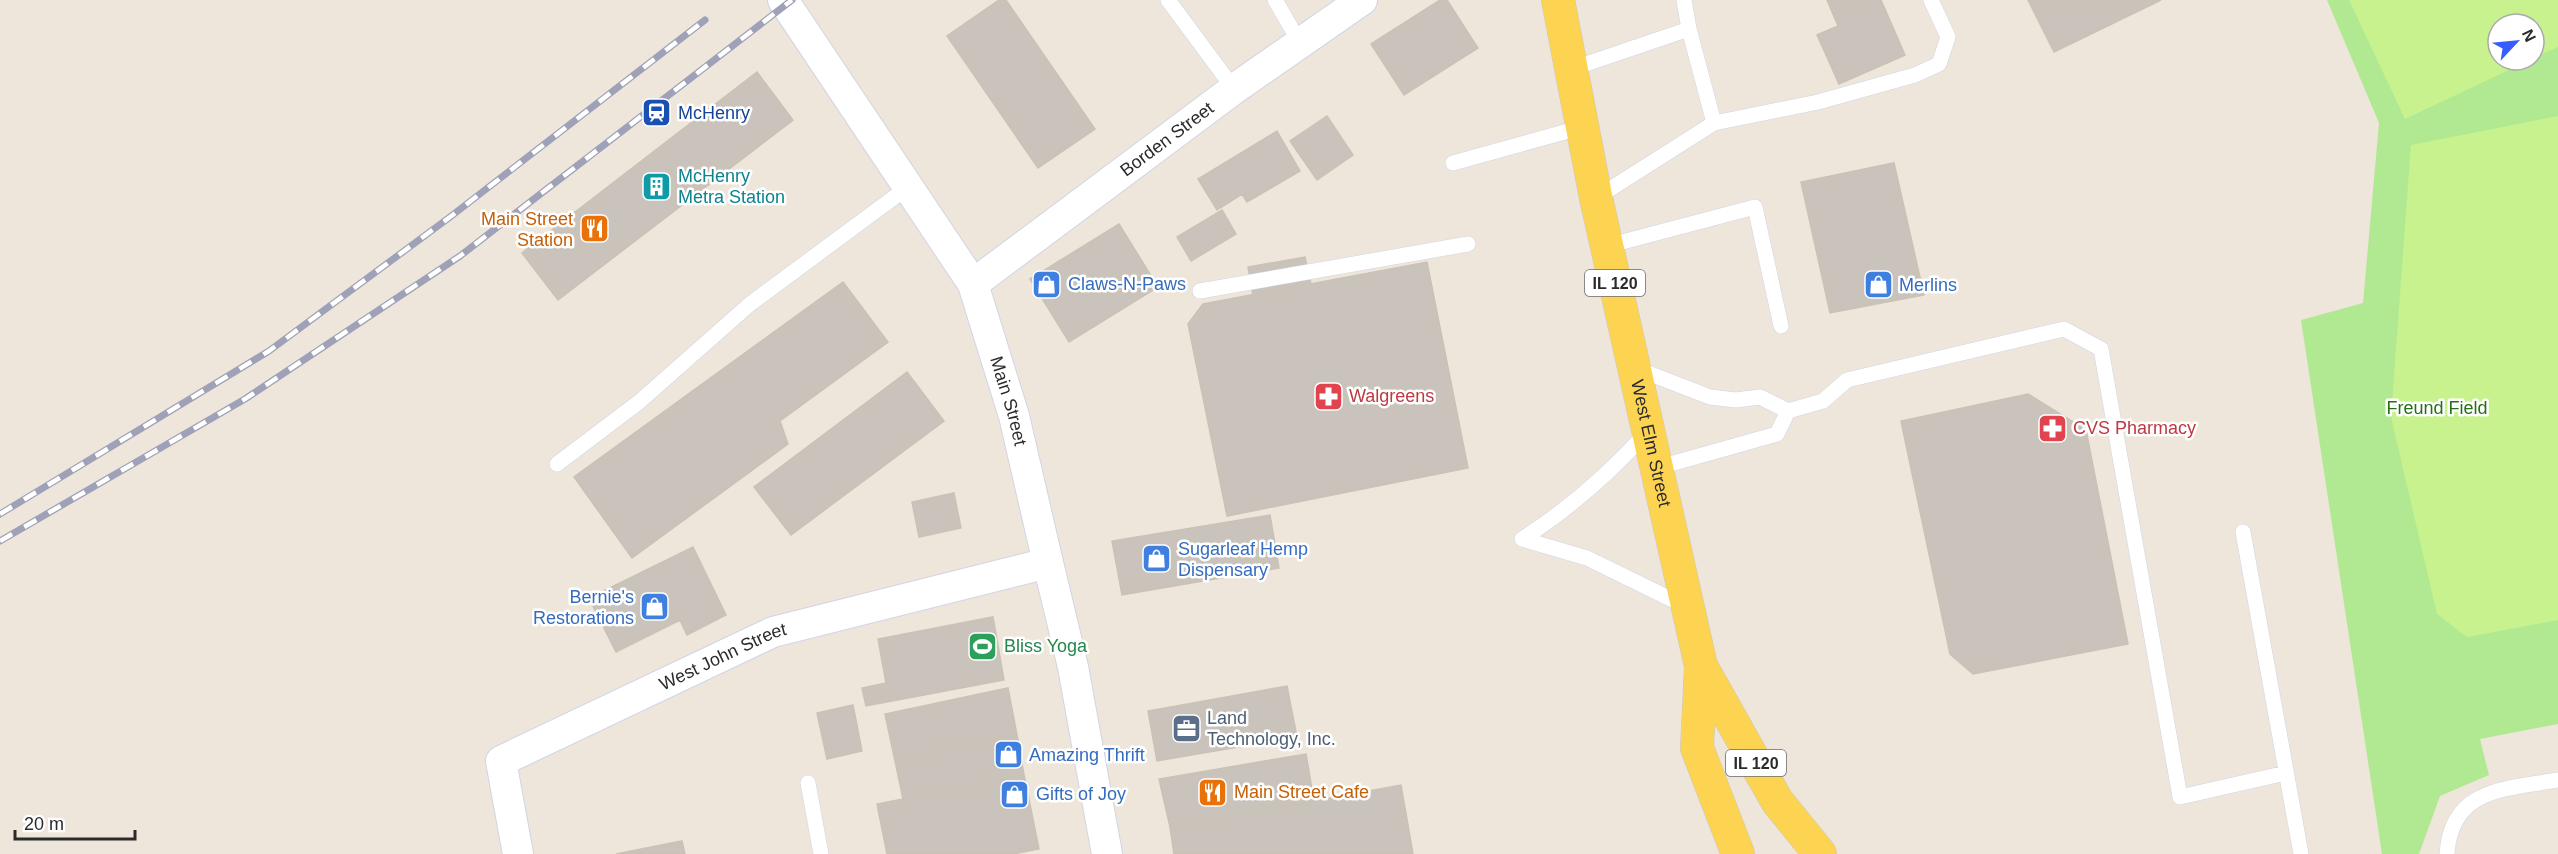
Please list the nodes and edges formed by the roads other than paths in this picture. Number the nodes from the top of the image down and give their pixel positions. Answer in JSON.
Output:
{"nodes":[{"id":1,"x":783,"y":0,"type":"edge"},
{"id":2,"x":1168,"y":0,"type":"edge"},
{"id":3,"x":1275,"y":0,"type":"edge"},
{"id":4,"x":1362,"y":0,"type":"edge"},
{"id":5,"x":1558,"y":0,"type":"edge"},
{"id":6,"x":1684,"y":0,"type":"edge"},
{"id":7,"x":1931,"y":0,"type":"edge"},
{"id":8,"x":1689,"y":29,"type":"junction"},
{"id":9,"x":1299,"y":43,"type":"junction"},
{"id":10,"x":1571,"y":69,"type":"junction"},
{"id":11,"x":1234,"y":88,"type":"junction"},
{"id":12,"x":1714,"y":123,"type":"junction"},
{"id":13,"x":1582,"y":126,"type":"junction"},
{"id":14,"x":1453,"y":163,"type":"dead end"},
{"id":15,"x":908,"y":187,"type":"junction"},
{"id":16,"x":1596,"y":198,"type":"junction"},
{"id":17,"x":1468,"y":244,"type":"dead end"},
{"id":18,"x":1607,"y":246,"type":"junction"},
{"id":19,"x":973,"y":284,"type":"junction"},
{"id":20,"x":1200,"y":291,"type":"dead end"},
{"id":21,"x":1781,"y":326,"type":"dead end"},
{"id":22,"x":1635,"y":369,"type":"junction"},
{"id":23,"x":1788,"y":411,"type":"junction"},
{"id":24,"x":1648,"y":431,"type":"junction"},
{"id":25,"x":557,"y":464,"type":"dead end"},
{"id":26,"x":1656,"y":468,"type":"junction"},
{"id":27,"x":2243,"y":532,"type":"dead end"},
{"id":28,"x":1048,"y":562,"type":"junction"},
{"id":29,"x":1686,"y":607,"type":"junction"},
{"id":30,"x":1701,"y":666,"type":"junction"},
{"id":31,"x":2286,"y":773,"type":"junction"},
{"id":32,"x":2558,"y":780,"type":"edge"},
{"id":33,"x":808,"y":783,"type":"dead end"},
{"id":34,"x":518,"y":854,"type":"edge"},
{"id":35,"x":821,"y":854,"type":"edge"},
{"id":36,"x":1107,"y":854,"type":"edge"},
{"id":37,"x":1738,"y":854,"type":"edge"},
{"id":38,"x":1820,"y":854,"type":"edge"},
{"id":39,"x":2301,"y":854,"type":"edge"},
{"id":40,"x":2447,"y":854,"type":"edge"}],
"edges":[{"from":1,"to":15,"type":"street","name":"Main Street"},
{"from":2,"to":11,"type":"lane"},
{"from":3,"to":9,"type":"lane"},
{"from":4,"to":9,"type":"street","name":"Borden Street"},
{"from":5,"to":10,"type":"main road","name":"West Elm Street","number":"IL 120"},
{"from":6,"to":8,"type":"lane"},
{"from":7,"to":12,"type":"lane"},
{"from":8,"to":10,"type":"lane"},
{"from":8,"to":12,"type":"lane"},
{"from":9,"to":11,"type":"street","name":"Borden Street"},
{"from":10,"to":13,"type":"main road","name":"West Elm Street","number":"IL 120"},
{"from":11,"to":19,"type":"street","name":"Borden Street"},
{"from":12,"to":16,"type":"lane"},
{"from":13,"to":14,"type":"lane"},
{"from":13,"to":16,"type":"main road","name":"West Elm Street","number":"IL 120"},
{"from":15,"to":19,"type":"street","name":"Main Street"},
{"from":15,"to":25,"type":"lane"},
{"from":16,"to":18,"type":"main road","name":"West Elm Street","number":"IL 120"},
{"from":17,"to":20,"type":"lane"},
{"from":18,"to":21,"type":"lane"},
{"from":18,"to":22,"type":"main road","name":"West Elm Street","number":"IL 120"},
{"from":19,"to":28,"type":"street","name":"Main Street"},
{"from":22,"to":23,"type":"lane"},
{"from":22,"to":24,"type":"main road","name":"West Elm Street","number":"IL 120"},
{"from":23,"to":26,"type":"lane"},
{"from":23,"to":31,"type":"lane"},
{"from":24,"to":26,"type":"main road","name":"West Elm Street","number":"IL 120"},
{"from":24,"to":29,"type":"lane"},
{"from":26,"to":29,"type":"main road","name":"West Elm Street","number":"IL 120"},
{"from":27,"to":31,"type":"lane"},
{"from":28,"to":34,"type":"street","name":"West John Street"},
{"from":28,"to":36,"type":"street","name":"Main Street"},
{"from":29,"to":30,"type":"main road","name":"West Elm Street","number":"IL 120"},
{"from":30,"to":37,"type":"main road"},
{"from":30,"to":38,"type":"main road","name":"West Elm Street","number":"IL 120"},
{"from":31,"to":39,"type":"lane"},
{"from":32,"to":40,"type":"lane"},
{"from":33,"to":35,"type":"lane"}]}
